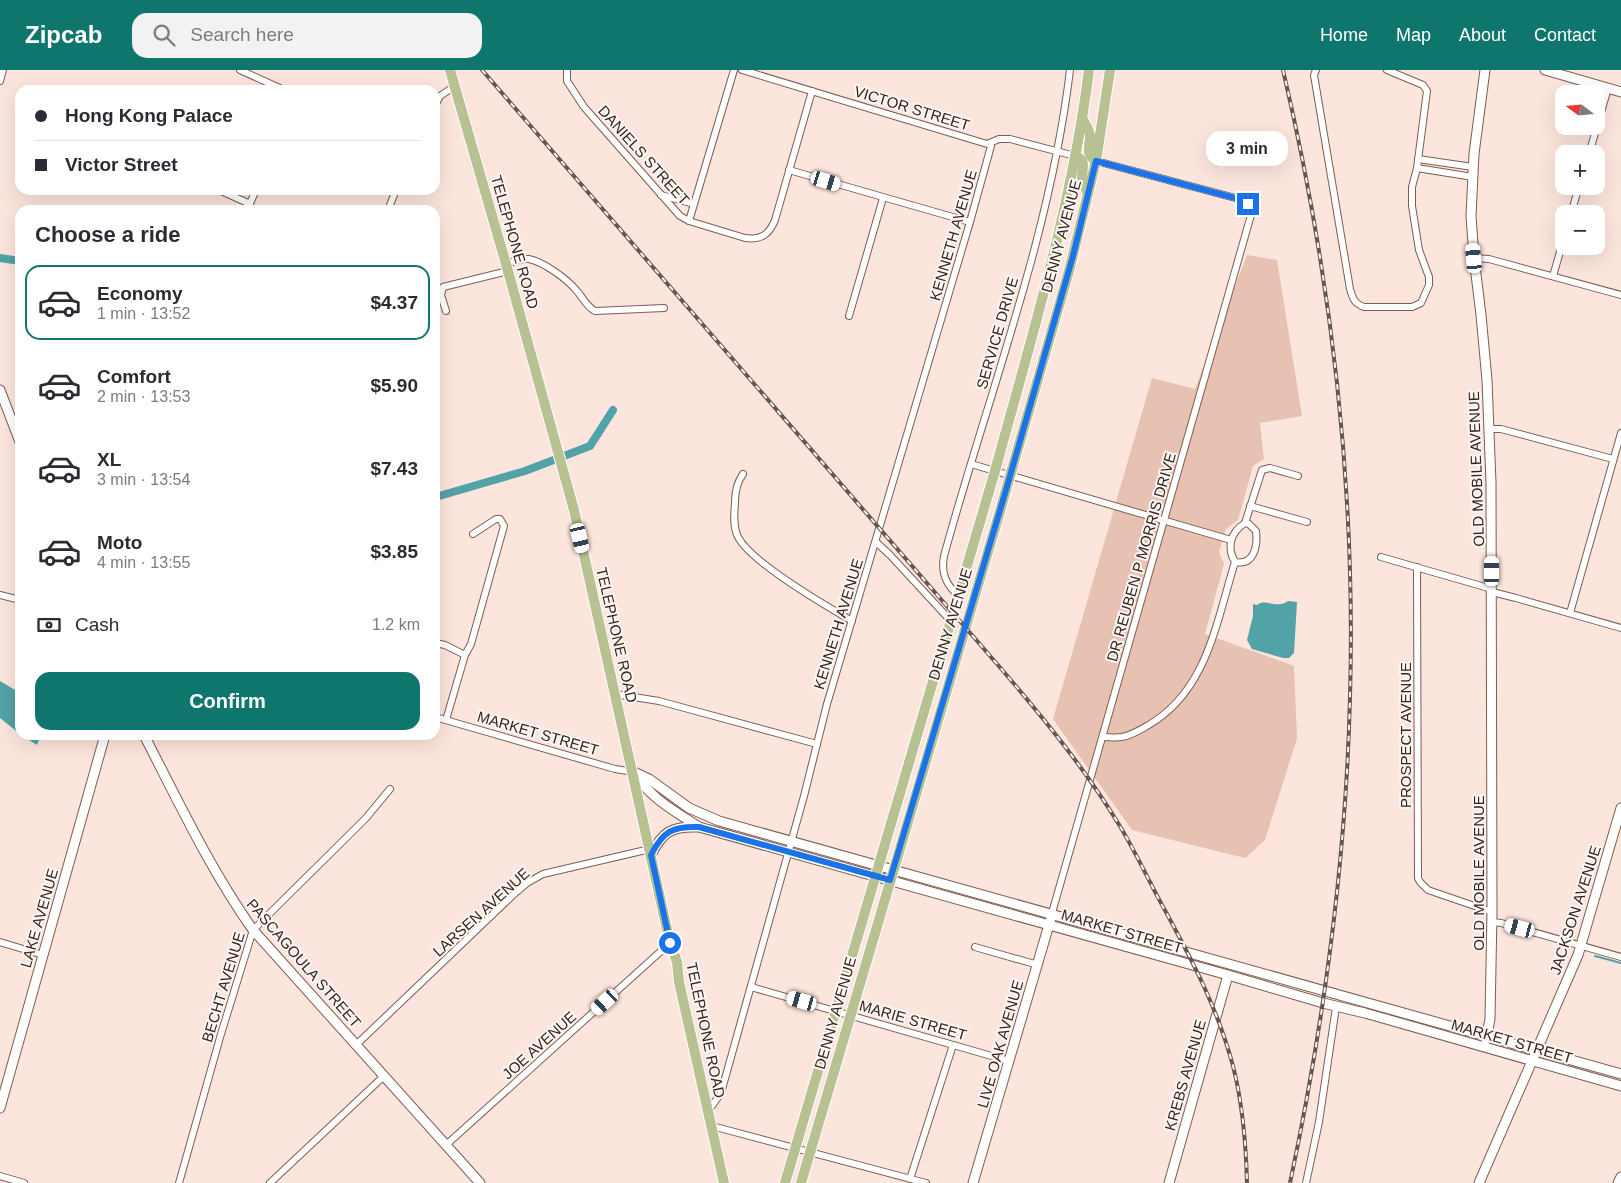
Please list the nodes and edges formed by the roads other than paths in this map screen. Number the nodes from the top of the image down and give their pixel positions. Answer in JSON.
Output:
{"nodes":[{"id":1,"x":3,"y":70,"type":"edge"},
{"id":2,"x":240,"y":70,"type":"edge"},
{"id":3,"x":450,"y":70,"type":"edge"},
{"id":4,"x":567,"y":70,"type":"edge"},
{"id":5,"x":734,"y":70,"type":"edge"},
{"id":6,"x":742,"y":70,"type":"edge"},
{"id":7,"x":1070,"y":70,"type":"edge"},
{"id":8,"x":1089,"y":70,"type":"edge"},
{"id":9,"x":1110,"y":70,"type":"edge"},
{"id":10,"x":1316,"y":70,"type":"edge"},
{"id":11,"x":1386,"y":70,"type":"edge"},
{"id":12,"x":1485,"y":70,"type":"edge"},
{"id":13,"x":1545,"y":70,"type":"edge"},
{"id":14,"x":0,"y":81,"type":"edge"},
{"id":15,"x":273,"y":85,"type":"edge"},
{"id":16,"x":455,"y":86,"type":"junction"},
{"id":17,"x":1608,"y":88,"type":"junction"},
{"id":18,"x":812,"y":91,"type":"junction"},
{"id":19,"x":1621,"y":92,"type":"edge"},
{"id":20,"x":440,"y":96,"type":"edge"},
{"id":21,"x":1082,"y":117,"type":"junction"},
{"id":22,"x":990,"y":143,"type":"junction"},
{"id":23,"x":1592,"y":145,"type":"edge"},
{"id":24,"x":1057,"y":151,"type":"junction"},
{"id":25,"x":1075,"y":156,"type":"junction"},
{"id":26,"x":1418,"y":159,"type":"junction"},
{"id":27,"x":1096,"y":161,"type":"junction"},
{"id":28,"x":1417,"y":168,"type":"junction"},
{"id":29,"x":789,"y":170,"type":"junction"},
{"id":30,"x":1473,"y":172,"type":"junction"},
{"id":31,"x":1088,"y":194,"type":"junction"},
{"id":32,"x":228,"y":195,"type":"edge"},
{"id":33,"x":661,"y":195,"type":"junction"},
{"id":34,"x":883,"y":198,"type":"junction"},
{"id":35,"x":694,"y":204,"type":"junction"},
{"id":36,"x":245,"y":205,"type":"edge"},
{"id":37,"x":689,"y":221,"type":"junction"},
{"id":38,"x":970,"y":222,"type":"junction"},
{"id":39,"x":1559,"y":255,"type":"edge"},
{"id":40,"x":1474,"y":258,"type":"junction"},
{"id":41,"x":507,"y":267,"type":"junction"},
{"id":42,"x":1553,"y":276,"type":"junction"},
{"id":43,"x":1621,"y":295,"type":"edge"},
{"id":44,"x":664,"y":308,"type":"dead end"},
{"id":45,"x":446,"y":310,"type":"dead end"},
{"id":46,"x":849,"y":316,"type":"dead end"},
{"id":47,"x":0,"y":390,"type":"edge"},
{"id":48,"x":15,"y":429,"type":"edge"},
{"id":49,"x":1490,"y":429,"type":"junction"},
{"id":50,"x":1621,"y":433,"type":"edge"},
{"id":51,"x":1613,"y":459,"type":"junction"},
{"id":52,"x":971,"y":464,"type":"junction"},
{"id":53,"x":995,"y":471,"type":"junction"},
{"id":54,"x":743,"y":474,"type":"dead end"},
{"id":55,"x":1010,"y":475,"type":"junction"},
{"id":56,"x":1298,"y":476,"type":"dead end"},
{"id":57,"x":1250,"y":506,"type":"junction"},
{"id":58,"x":1165,"y":520,"type":"junction"},
{"id":59,"x":1307,"y":522,"type":"dead end"},
{"id":60,"x":1245,"y":523,"type":"junction"},
{"id":61,"x":473,"y":534,"type":"dead end"},
{"id":62,"x":1231,"y":540,"type":"junction"},
{"id":63,"x":876,"y":542,"type":"junction"},
{"id":64,"x":1382,"y":556,"type":"dead end"},
{"id":65,"x":1234,"y":562,"type":"junction"},
{"id":66,"x":1417,"y":567,"type":"junction"},
{"id":67,"x":1492,"y":591,"type":"junction"},
{"id":68,"x":0,"y":595,"type":"edge"},
{"id":69,"x":958,"y":595,"type":"junction"},
{"id":70,"x":15,"y":599,"type":"edge"},
{"id":71,"x":1570,"y":613,"type":"junction"},
{"id":72,"x":950,"y":620,"type":"junction"},
{"id":73,"x":852,"y":621,"type":"junction"},
{"id":74,"x":1621,"y":628,"type":"edge"},
{"id":75,"x":440,"y":644,"type":"edge"},
{"id":76,"x":465,"y":655,"type":"junction"},
{"id":77,"x":615,"y":694,"type":"junction"},
{"id":78,"x":440,"y":719,"type":"edge"},
{"id":79,"x":446,"y":720,"type":"junction"},
{"id":80,"x":1103,"y":736,"type":"junction"},
{"id":81,"x":104,"y":740,"type":"edge"},
{"id":82,"x":147,"y":740,"type":"edge"},
{"id":83,"x":817,"y":744,"type":"junction"},
{"id":84,"x":634,"y":772,"type":"junction"},
{"id":85,"x":390,"y":788,"type":"dead end"},
{"id":86,"x":1621,"y":808,"type":"edge"},
{"id":87,"x":699,"y":827,"type":"junction"},
{"id":88,"x":791,"y":842,"type":"junction"},
{"id":89,"x":651,"y":852,"type":"junction"},
{"id":90,"x":788,"y":852,"type":"junction"},
{"id":91,"x":876,"y":870,"type":"junction"},
{"id":92,"x":891,"y":875,"type":"junction"},
{"id":93,"x":1492,"y":912,"type":"junction"},
{"id":94,"x":1052,"y":913,"type":"junction"},
{"id":95,"x":1492,"y":922,"type":"junction"},
{"id":96,"x":1049,"y":924,"type":"junction"},
{"id":97,"x":253,"y":930,"type":"junction"},
{"id":98,"x":0,"y":942,"type":"edge"},
{"id":99,"x":670,"y":943,"type":"junction"},
{"id":100,"x":1582,"y":944,"type":"junction"},
{"id":101,"x":975,"y":947,"type":"dead end"},
{"id":102,"x":43,"y":955,"type":"junction"},
{"id":103,"x":1621,"y":957,"type":"edge"},
{"id":104,"x":1038,"y":965,"type":"junction"},
{"id":105,"x":1228,"y":974,"type":"junction"},
{"id":106,"x":751,"y":987,"type":"junction"},
{"id":107,"x":1336,"y":1007,"type":"junction"},
{"id":108,"x":835,"y":1011,"type":"junction"},
{"id":109,"x":850,"y":1015,"type":"junction"},
{"id":110,"x":1488,"y":1036,"type":"junction"},
{"id":111,"x":356,"y":1044,"type":"junction"},
{"id":112,"x":953,"y":1044,"type":"junction"},
{"id":113,"x":1482,"y":1046,"type":"junction"},
{"id":114,"x":1538,"y":1050,"type":"junction"},
{"id":115,"x":1009,"y":1061,"type":"junction"},
{"id":116,"x":1532,"y":1061,"type":"junction"},
{"id":117,"x":1621,"y":1074,"type":"edge"},
{"id":118,"x":384,"y":1076,"type":"junction"},
{"id":119,"x":1621,"y":1086,"type":"edge"},
{"id":120,"x":0,"y":1108,"type":"edge"},
{"id":121,"x":709,"y":1110,"type":"junction"},
{"id":122,"x":712,"y":1126,"type":"junction"},
{"id":123,"x":446,"y":1145,"type":"junction"},
{"id":124,"x":795,"y":1148,"type":"junction"},
{"id":125,"x":810,"y":1152,"type":"junction"},
{"id":126,"x":0,"y":1176,"type":"edge"},
{"id":127,"x":1621,"y":1177,"type":"edge"},
{"id":128,"x":910,"y":1179,"type":"junction"},
{"id":129,"x":24,"y":1183,"type":"edge"},
{"id":130,"x":180,"y":1183,"type":"edge"},
{"id":131,"x":270,"y":1183,"type":"edge"},
{"id":132,"x":480,"y":1183,"type":"edge"},
{"id":133,"x":724,"y":1183,"type":"edge"},
{"id":134,"x":785,"y":1183,"type":"edge"},
{"id":135,"x":801,"y":1183,"type":"edge"},
{"id":136,"x":926,"y":1183,"type":"edge"},
{"id":137,"x":973,"y":1183,"type":"edge"},
{"id":138,"x":1169,"y":1183,"type":"edge"},
{"id":139,"x":1306,"y":1183,"type":"edge"},
{"id":140,"x":1480,"y":1183,"type":"edge"},
{"id":141,"x":1618,"y":1183,"type":"edge"}],
"edges":[{"from":1,"to":14,"type":"street"},
{"from":2,"to":15,"type":"street"},
{"from":3,"to":16,"type":"main road","name":"TELEPHONE ROAD"},
{"from":4,"to":33,"type":"street","name":"DANIELS STREET"},
{"from":5,"to":35,"type":"street"},
{"from":6,"to":18,"type":"street","name":"VICTOR STREET"},
{"from":7,"to":24,"type":"street","name":"SERVICE DRIVE"},
{"from":8,"to":21,"type":"main road","name":"DENNY AVENUE"},
{"from":9,"to":27,"type":"main road","name":"DENNY AVENUE"},
{"from":10,"to":28,"type":"street"},
{"from":11,"to":26,"type":"street"},
{"from":12,"to":30,"type":"main road","name":"OLD MOBILE AVENUE"},
{"from":13,"to":17,"type":"main road"},
{"from":16,"to":20,"type":"street"},
{"from":16,"to":41,"type":"main road","name":"TELEPHONE ROAD"},
{"from":17,"to":19,"type":"main road"},
{"from":17,"to":23,"type":"street"},
{"from":18,"to":22,"type":"street","name":"VICTOR STREET"},
{"from":18,"to":29,"type":"street"},
{"from":21,"to":25,"type":"main road","name":"DENNY AVENUE"},
{"from":21,"to":27,"type":"main road"},
{"from":22,"to":24,"type":"street","name":"VICTOR STREET"},
{"from":22,"to":38,"type":"street","name":"KENNETH AVENUE"},
{"from":24,"to":25,"type":"street","name":"VICTOR STREET"},
{"from":24,"to":52,"type":"street","name":"SERVICE DRIVE"},
{"from":25,"to":31,"type":"main road"},
{"from":25,"to":53,"type":"main road","name":"DENNY AVENUE"},
{"from":26,"to":28,"type":"street"},
{"from":26,"to":30,"type":"street"},
{"from":27,"to":31,"type":"main road","name":"DENNY AVENUE"},
{"from":27,"to":58,"type":"street","name":"DR REUBEN P MORRIS DRIVE"},
{"from":28,"to":30,"type":"street"},
{"from":29,"to":34,"type":"street"},
{"from":29,"to":37,"type":"street","name":"DANIELS STREET"},
{"from":30,"to":40,"type":"main road","name":"OLD MOBILE AVENUE"},
{"from":31,"to":55,"type":"main road","name":"DENNY AVENUE"},
{"from":32,"to":36,"type":"street"},
{"from":33,"to":35,"type":"street"},
{"from":33,"to":37,"type":"street","name":"DANIELS STREET"},
{"from":34,"to":38,"type":"street"},
{"from":34,"to":46,"type":"street"},
{"from":35,"to":37,"type":"street"},
{"from":38,"to":63,"type":"street","name":"KENNETH AVENUE"},
{"from":39,"to":42,"type":"street"},
{"from":40,"to":42,"type":"street"},
{"from":40,"to":49,"type":"main road","name":"OLD MOBILE AVENUE"},
{"from":41,"to":44,"type":"street"},
{"from":41,"to":45,"type":"street"},
{"from":41,"to":77,"type":"main road","name":"TELEPHONE ROAD"},
{"from":42,"to":43,"type":"street"},
{"from":47,"to":48,"type":"main road"},
{"from":49,"to":51,"type":"street"},
{"from":49,"to":67,"type":"main road","name":"OLD MOBILE AVENUE"},
{"from":50,"to":51,"type":"street"},
{"from":51,"to":71,"type":"street"},
{"from":52,"to":53,"type":"street"},
{"from":52,"to":69,"type":"street","name":"SERVICE DRIVE"},
{"from":53,"to":55,"type":"street"},
{"from":53,"to":69,"type":"main road","name":"DENNY AVENUE"},
{"from":54,"to":73,"type":"street"},
{"from":55,"to":58,"type":"street"},
{"from":55,"to":92,"type":"main road","name":"DENNY AVENUE"},
{"from":56,"to":57,"type":"street"},
{"from":57,"to":59,"type":"street"},
{"from":57,"to":60,"type":"street"},
{"from":58,"to":62,"type":"street"},
{"from":58,"to":80,"type":"street","name":"DR REUBEN P MORRIS DRIVE"},
{"from":60,"to":62,"type":"street"},
{"from":60,"to":65,"type":"street"},
{"from":61,"to":76,"type":"street"},
{"from":62,"to":65,"type":"street"},
{"from":63,"to":72,"type":"street"},
{"from":63,"to":73,"type":"street","name":"KENNETH AVENUE"},
{"from":64,"to":66,"type":"street"},
{"from":65,"to":80,"type":"street"},
{"from":66,"to":67,"type":"street"},
{"from":66,"to":93,"type":"street","name":"PROSPECT AVENUE"},
{"from":67,"to":71,"type":"street"},
{"from":67,"to":93,"type":"main road","name":"OLD MOBILE AVENUE"},
{"from":68,"to":70,"type":"street"},
{"from":69,"to":72,"type":"main road","name":"DENNY AVENUE"},
{"from":71,"to":74,"type":"street"},
{"from":72,"to":91,"type":"main road","name":"DENNY AVENUE"},
{"from":73,"to":83,"type":"street","name":"KENNETH AVENUE"},
{"from":75,"to":76,"type":"street"},
{"from":76,"to":79,"type":"street"},
{"from":77,"to":83,"type":"street"},
{"from":77,"to":84,"type":"main road","name":"TELEPHONE ROAD"},
{"from":78,"to":79,"type":"street","name":"MARKET STREET"},
{"from":79,"to":84,"type":"street","name":"MARKET STREET"},
{"from":80,"to":94,"type":"street","name":"DR REUBEN P MORRIS DRIVE"},
{"from":81,"to":102,"type":"main road","name":"LAKE AVENUE"},
{"from":82,"to":97,"type":"main road","name":"PASCAGOULA STREET"},
{"from":83,"to":88,"type":"street","name":"KENNETH AVENUE"},
{"from":84,"to":87,"type":"main road","name":"MARKET STREET"},
{"from":84,"to":88,"type":"main road","name":"MARKET STREET"},
{"from":84,"to":89,"type":"main road","name":"TELEPHONE ROAD"},
{"from":85,"to":97,"type":"street","name":"BECHT AVENUE"},
{"from":86,"to":100,"type":"main road","name":"JACKSON AVENUE"},
{"from":87,"to":89,"type":"main road"},
{"from":87,"to":90,"type":"main road","name":"MARKET STREET"},
{"from":88,"to":90,"type":"street","name":"KENNETH AVENUE"},
{"from":88,"to":91,"type":"main road","name":"MARKET STREET"},
{"from":89,"to":99,"type":"main road","name":"TELEPHONE ROAD"},
{"from":89,"to":111,"type":"street","name":"LARSEN AVENUE"},
{"from":90,"to":91,"type":"main road","name":"MARKET STREET"},
{"from":90,"to":106,"type":"street","name":"KENNETH AVENUE"},
{"from":91,"to":92,"type":"main road","name":"MARKET STREET"},
{"from":91,"to":108,"type":"main road","name":"DENNY AVENUE"},
{"from":92,"to":94,"type":"main road","name":"MARKET STREET"},
{"from":92,"to":96,"type":"main road","name":"MARKET STREET"},
{"from":92,"to":109,"type":"main road","name":"DENNY AVENUE"},
{"from":93,"to":95,"type":"main road","name":"OLD MOBILE AVENUE"},
{"from":94,"to":96,"type":"main road","name":"LIVE OAK AVENUE"},
{"from":94,"to":110,"type":"main road","name":"MARKET STREET"},
{"from":95,"to":100,"type":"street"},
{"from":95,"to":110,"type":"main road","name":"OLD MOBILE AVENUE"},
{"from":96,"to":104,"type":"main road","name":"LIVE OAK AVENUE"},
{"from":96,"to":105,"type":"main road","name":"MARKET STREET"},
{"from":97,"to":111,"type":"main road","name":"PASCAGOULA STREET"},
{"from":97,"to":130,"type":"street","name":"BECHT AVENUE"},
{"from":98,"to":102,"type":"street"},
{"from":99,"to":121,"type":"main road","name":"TELEPHONE ROAD"},
{"from":99,"to":123,"type":"street","name":"JOE AVENUE"},
{"from":100,"to":103,"type":"street"},
{"from":100,"to":114,"type":"main road","name":"JACKSON AVENUE"},
{"from":101,"to":104,"type":"street"},
{"from":102,"to":120,"type":"main road","name":"LAKE AVENUE"},
{"from":104,"to":115,"type":"main road","name":"LIVE OAK AVENUE"},
{"from":105,"to":107,"type":"main road","name":"MARKET STREET"},
{"from":105,"to":138,"type":"main road","name":"KREBS AVENUE"},
{"from":106,"to":108,"type":"street","name":"MARIE STREET"},
{"from":106,"to":121,"type":"street","name":"KENNETH AVENUE"},
{"from":107,"to":113,"type":"main road","name":"MARKET STREET"},
{"from":107,"to":139,"type":"street"},
{"from":108,"to":109,"type":"street","name":"MARIE STREET"},
{"from":108,"to":124,"type":"main road","name":"DENNY AVENUE"},
{"from":109,"to":112,"type":"street","name":"MARIE STREET"},
{"from":109,"to":125,"type":"main road","name":"DENNY AVENUE"},
{"from":110,"to":113,"type":"main road","name":"OLD MOBILE AVENUE"},
{"from":110,"to":114,"type":"main road","name":"MARKET STREET"},
{"from":111,"to":118,"type":"main road","name":"PASCAGOULA STREET"},
{"from":112,"to":115,"type":"street","name":"MARIE STREET"},
{"from":112,"to":128,"type":"street"},
{"from":113,"to":116,"type":"main road","name":"MARKET STREET"},
{"from":114,"to":116,"type":"main road","name":"JACKSON AVENUE"},
{"from":114,"to":117,"type":"main road","name":"MARKET STREET"},
{"from":115,"to":137,"type":"main road","name":"LIVE OAK AVENUE"},
{"from":116,"to":119,"type":"main road","name":"MARKET STREET"},
{"from":116,"to":140,"type":"main road","name":"JACKSON AVENUE"},
{"from":118,"to":123,"type":"main road","name":"PASCAGOULA STREET"},
{"from":118,"to":131,"type":"street"},
{"from":121,"to":122,"type":"main road","name":"TELEPHONE ROAD"},
{"from":122,"to":124,"type":"street"},
{"from":122,"to":133,"type":"main road","name":"TELEPHONE ROAD"},
{"from":123,"to":132,"type":"main road","name":"PASCAGOULA STREET"},
{"from":124,"to":125,"type":"street"},
{"from":124,"to":134,"type":"main road","name":"DENNY AVENUE"},
{"from":125,"to":128,"type":"street"},
{"from":125,"to":135,"type":"main road","name":"DENNY AVENUE"},
{"from":126,"to":129,"type":"street"},
{"from":127,"to":141,"type":"main road"},
{"from":128,"to":136,"type":"street"}]}
